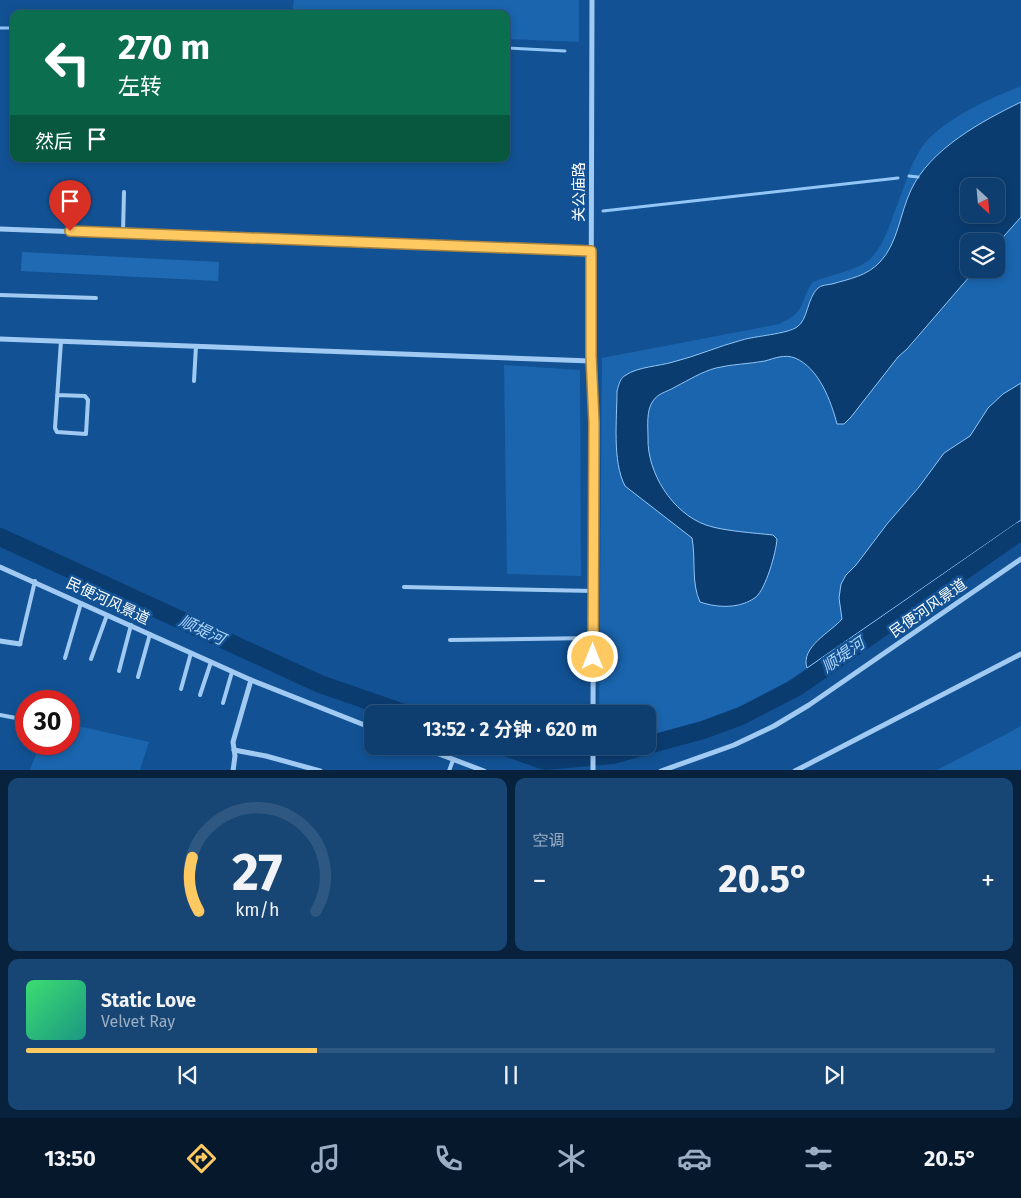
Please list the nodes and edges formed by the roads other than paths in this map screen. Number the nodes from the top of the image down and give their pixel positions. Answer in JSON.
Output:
{"nodes":[{"id":1,"x":592,"y":0,"type":"edge"},
{"id":2,"x":124,"y":192,"type":"dead end"},
{"id":3,"x":0,"y":229,"type":"edge"},
{"id":4,"x":123,"y":233,"type":"junction"},
{"id":5,"x":591,"y":251,"type":"junction"},
{"id":6,"x":0,"y":295,"type":"edge"},
{"id":7,"x":96,"y":298,"type":"dead end"},
{"id":8,"x":0,"y":339,"type":"edge"},
{"id":9,"x":61,"y":341,"type":"junction"},
{"id":10,"x":196,"y":346,"type":"junction"},
{"id":11,"x":591,"y":361,"type":"junction"},
{"id":12,"x":194,"y":382,"type":"dead end"},
{"id":13,"x":57,"y":395,"type":"junction"},
{"id":14,"x":1021,"y":559,"type":"edge"},
{"id":15,"x":0,"y":567,"type":"edge"},
{"id":16,"x":35,"y":581,"type":"junction"},
{"id":17,"x":404,"y":587,"type":"dead end"},
{"id":18,"x":594,"y":591,"type":"junction"},
{"id":19,"x":81,"y":603,"type":"junction"},
{"id":20,"x":107,"y":615,"type":"junction"},
{"id":21,"x":131,"y":626,"type":"junction"},
{"id":22,"x":150,"y":634,"type":"junction"},
{"id":23,"x":593,"y":638,"type":"junction"},
{"id":24,"x":450,"y":640,"type":"dead end"},
{"id":25,"x":0,"y":641,"type":"edge"},
{"id":26,"x":20,"y":644,"type":"joint"},
{"id":27,"x":191,"y":653,"type":"junction"},
{"id":28,"x":1021,"y":654,"type":"edge"},
{"id":29,"x":65,"y":658,"type":"dead end"},
{"id":30,"x":91,"y":659,"type":"dead end"},
{"id":31,"x":211,"y":662,"type":"junction"},
{"id":32,"x":119,"y":671,"type":"dead end"},
{"id":33,"x":232,"y":672,"type":"junction"},
{"id":34,"x":138,"y":677,"type":"dead end"},
{"id":35,"x":250,"y":680,"type":"junction"},
{"id":36,"x":181,"y":689,"type":"dead end"},
{"id":37,"x":200,"y":696,"type":"dead end"},
{"id":38,"x":223,"y":703,"type":"dead end"},
{"id":39,"x":593,"y":705,"type":"edge"},
{"id":40,"x":0,"y":715,"type":"edge"},
{"id":41,"x":15,"y":718,"type":"edge"},
{"id":42,"x":364,"y":725,"type":"edge"},
{"id":43,"x":234,"y":750,"type":"junction"},
{"id":44,"x":440,"y":755,"type":"edge"},
{"id":45,"x":593,"y":755,"type":"edge"},
{"id":46,"x":452,"y":760,"type":"junction"},
{"id":47,"x":233,"y":770,"type":"edge"},
{"id":48,"x":320,"y":770,"type":"edge"},
{"id":49,"x":449,"y":770,"type":"edge"},
{"id":50,"x":484,"y":770,"type":"edge"},
{"id":51,"x":592,"y":770,"type":"edge"},
{"id":52,"x":661,"y":770,"type":"edge"},
{"id":53,"x":795,"y":770,"type":"edge"}],
"edges":[{"from":1,"to":5,"type":"street","name":"关公庙路"},
{"from":2,"to":4,"type":"lane"},
{"from":3,"to":4,"type":"street"},
{"from":4,"to":5,"type":"street"},
{"from":5,"to":11,"type":"street","name":"关公庙路"},
{"from":6,"to":7,"type":"lane"},
{"from":8,"to":9,"type":"street"},
{"from":9,"to":10,"type":"street"},
{"from":9,"to":13,"type":"lane"},
{"from":10,"to":11,"type":"street"},
{"from":10,"to":12,"type":"lane"},
{"from":11,"to":18,"type":"street","name":"关公庙路"},
{"from":13,"to":13,"type":"lane"},
{"from":14,"to":52,"type":"street","name":"民便河风景道"},
{"from":15,"to":16,"type":"street","name":"民便河风景道"},
{"from":16,"to":19,"type":"street","name":"民便河风景道"},
{"from":16,"to":26,"type":"lane"},
{"from":17,"to":18,"type":"lane"},
{"from":18,"to":23,"type":"street","name":"关公庙路"},
{"from":19,"to":20,"type":"street","name":"民便河风景道"},
{"from":19,"to":29,"type":"lane"},
{"from":20,"to":21,"type":"street","name":"民便河风景道"},
{"from":20,"to":30,"type":"lane"},
{"from":21,"to":22,"type":"street","name":"民便河风景道"},
{"from":21,"to":32,"type":"lane"},
{"from":22,"to":27,"type":"street","name":"民便河风景道"},
{"from":22,"to":34,"type":"lane"},
{"from":23,"to":24,"type":"lane"},
{"from":23,"to":39,"type":"street","name":"关公庙路"},
{"from":25,"to":26,"type":"street"},
{"from":27,"to":31,"type":"street","name":"民便河风景道"},
{"from":27,"to":36,"type":"lane"},
{"from":28,"to":53,"type":"street"},
{"from":31,"to":33,"type":"street","name":"民便河风景道"},
{"from":31,"to":37,"type":"lane"},
{"from":33,"to":35,"type":"street","name":"民便河风景道"},
{"from":33,"to":38,"type":"lane"},
{"from":35,"to":42,"type":"street","name":"民便河风景道"},
{"from":35,"to":43,"type":"street"},
{"from":40,"to":41,"type":"lane"},
{"from":43,"to":47,"type":"street"},
{"from":43,"to":48,"type":"street"},
{"from":44,"to":46,"type":"street"},
{"from":45,"to":51,"type":"street"},
{"from":46,"to":49,"type":"lane"},
{"from":46,"to":50,"type":"street"}]}
